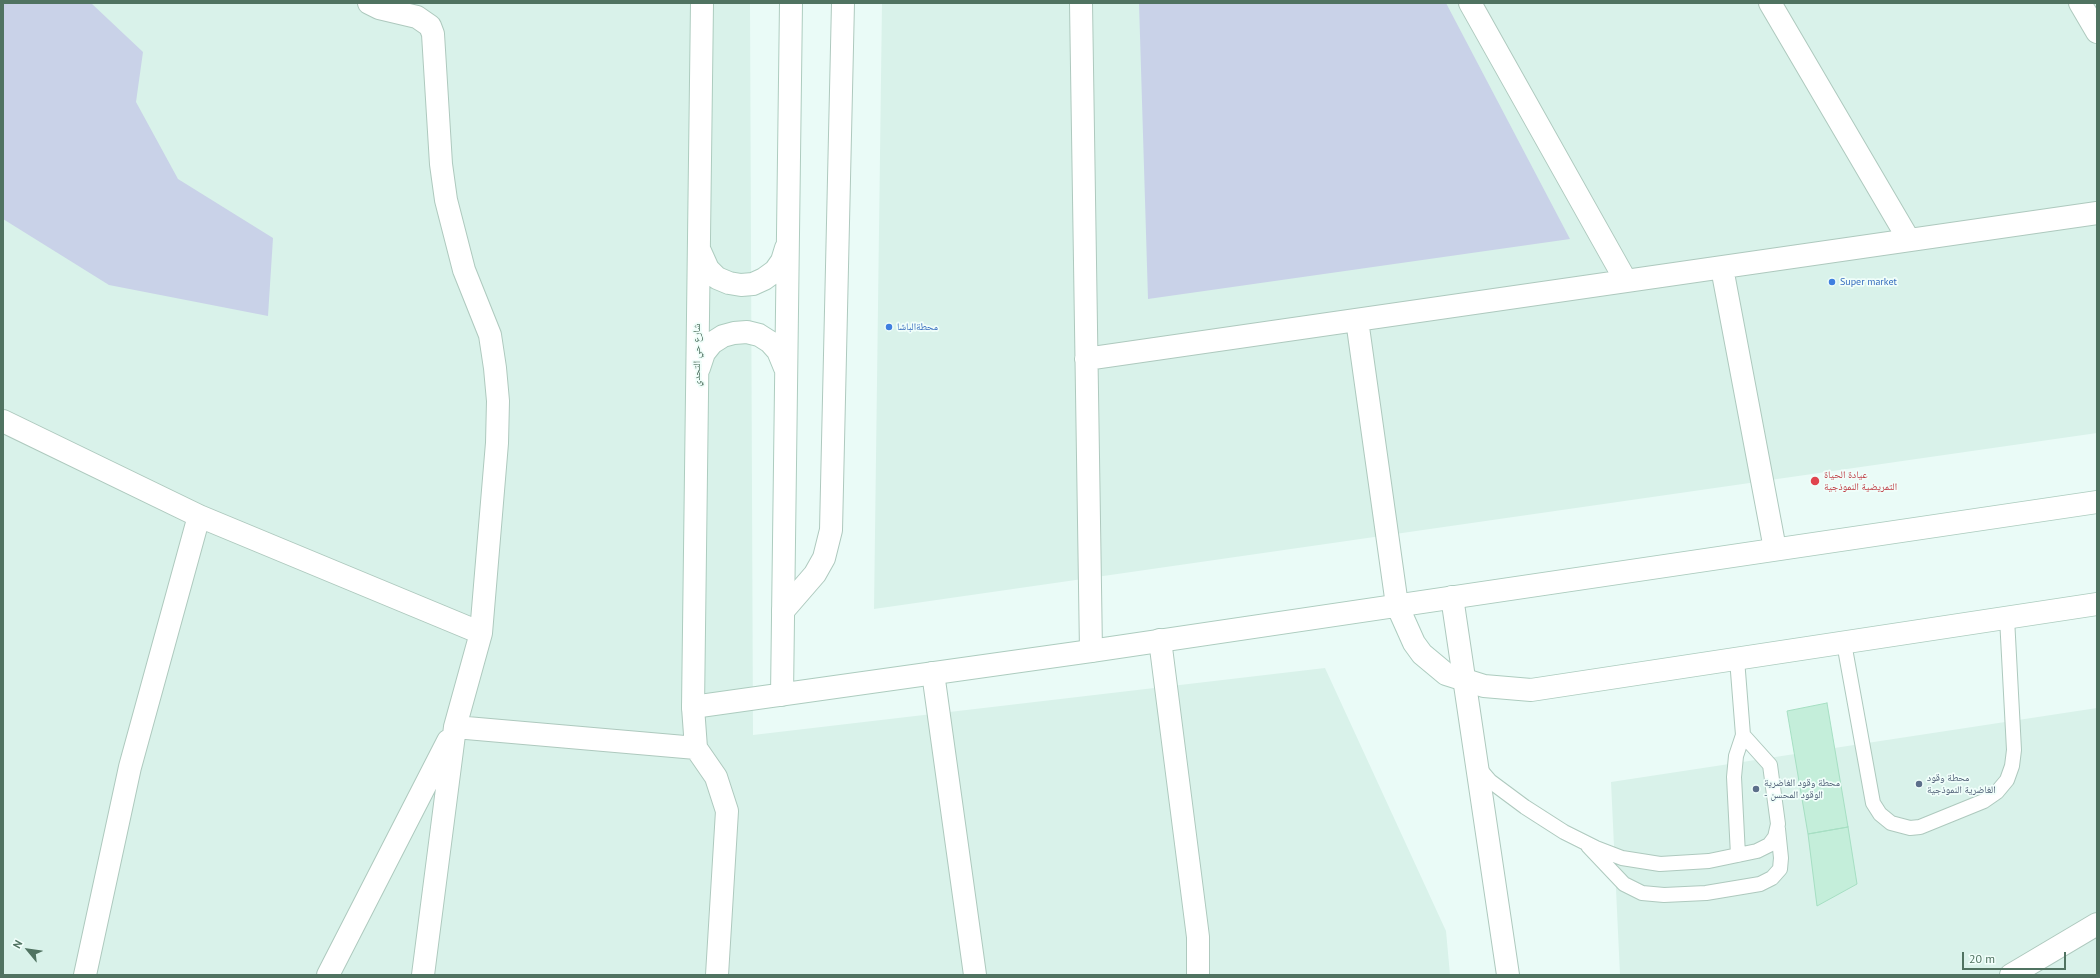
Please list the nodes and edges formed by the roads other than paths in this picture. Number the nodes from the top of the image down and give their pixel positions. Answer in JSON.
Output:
{"nodes":[{"id":1,"x":368,"y":3,"type":"edge"},
{"id":2,"x":702,"y":3,"type":"edge"},
{"id":3,"x":790,"y":3,"type":"edge"},
{"id":4,"x":843,"y":3,"type":"edge"},
{"id":5,"x":1081,"y":3,"type":"edge"},
{"id":6,"x":1470,"y":3,"type":"edge"},
{"id":7,"x":1770,"y":3,"type":"edge"},
{"id":8,"x":2080,"y":3,"type":"edge"},
{"id":9,"x":2097,"y":32,"type":"edge"},
{"id":10,"x":2097,"y":213,"type":"edge"},
{"id":11,"x":787,"y":237,"type":"junction"},
{"id":12,"x":1909,"y":240,"type":"junction"},
{"id":13,"x":698,"y":246,"type":"junction"},
{"id":14,"x":1722,"y":268,"type":"junction"},
{"id":15,"x":1626,"y":281,"type":"junction"},
{"id":16,"x":1357,"y":320,"type":"junction"},
{"id":17,"x":1086,"y":360,"type":"junction"},
{"id":18,"x":786,"y":375,"type":"junction"},
{"id":19,"x":697,"y":377,"type":"junction"},
{"id":20,"x":3,"y":421,"type":"edge"},
{"id":21,"x":2097,"y":502,"type":"edge"},
{"id":22,"x":199,"y":516,"type":"junction"},
{"id":23,"x":1775,"y":549,"type":"junction"},
{"id":24,"x":1452,"y":597,"type":"junction"},
{"id":25,"x":2097,"y":604,"type":"edge"},
{"id":26,"x":1396,"y":605,"type":"junction"},
{"id":27,"x":783,"y":611,"type":"junction"},
{"id":28,"x":2007,"y":618,"type":"junction"},
{"id":29,"x":481,"y":633,"type":"junction"},
{"id":30,"x":1160,"y":640,"type":"junction"},
{"id":31,"x":1844,"y":643,"type":"junction"},
{"id":32,"x":1091,"y":651,"type":"junction"},
{"id":33,"x":1737,"y":659,"type":"junction"},
{"id":34,"x":933,"y":673,"type":"junction"},
{"id":35,"x":1463,"y":680,"type":"junction"},
{"id":36,"x":782,"y":695,"type":"junction"},
{"id":37,"x":693,"y":707,"type":"junction"},
{"id":38,"x":455,"y":727,"type":"junction"},
{"id":39,"x":1743,"y":735,"type":"junction"},
{"id":40,"x":696,"y":748,"type":"junction"},
{"id":41,"x":1476,"y":765,"type":"junction"},
{"id":42,"x":1778,"y":824,"type":"junction"},
{"id":43,"x":1587,"y":844,"type":"junction"},
{"id":44,"x":1738,"y":855,"type":"junction"},
{"id":45,"x":2097,"y":924,"type":"edge"},
{"id":46,"x":86,"y":975,"type":"edge"},
{"id":47,"x":328,"y":975,"type":"edge"},
{"id":48,"x":423,"y":975,"type":"edge"},
{"id":49,"x":717,"y":975,"type":"edge"},
{"id":50,"x":975,"y":975,"type":"edge"},
{"id":51,"x":1198,"y":975,"type":"edge"},
{"id":52,"x":1508,"y":975,"type":"edge"},
{"id":53,"x":2011,"y":975,"type":"edge"}],
"edges":[{"from":1,"to":29,"type":"street"},
{"from":2,"to":13,"type":"street","name":"شارع حي التحدي"},
{"from":3,"to":11,"type":"street"},
{"from":4,"to":27,"type":"street"},
{"from":5,"to":17,"type":"street"},
{"from":6,"to":15,"type":"street"},
{"from":7,"to":12,"type":"street"},
{"from":8,"to":9,"type":"street"},
{"from":10,"to":12,"type":"street"},
{"from":11,"to":13,"type":"street"},
{"from":11,"to":18,"type":"street"},
{"from":12,"to":14,"type":"street"},
{"from":13,"to":19,"type":"street","name":"شارع حي التحدي"},
{"from":14,"to":15,"type":"street"},
{"from":14,"to":23,"type":"street"},
{"from":15,"to":16,"type":"street"},
{"from":16,"to":17,"type":"street"},
{"from":16,"to":26,"type":"street"},
{"from":17,"to":32,"type":"street"},
{"from":18,"to":19,"type":"street"},
{"from":18,"to":27,"type":"street"},
{"from":19,"to":37,"type":"street","name":"شارع حي التحدي"},
{"from":20,"to":22,"type":"street"},
{"from":21,"to":23,"type":"street"},
{"from":22,"to":29,"type":"street"},
{"from":22,"to":46,"type":"street"},
{"from":23,"to":24,"type":"street"},
{"from":24,"to":26,"type":"street"},
{"from":24,"to":35,"type":"street"},
{"from":25,"to":28,"type":"street"},
{"from":26,"to":30,"type":"street"},
{"from":26,"to":35,"type":"street"},
{"from":27,"to":36,"type":"street"},
{"from":28,"to":31,"type":"street"},
{"from":28,"to":31,"type":"lane"},
{"from":29,"to":38,"type":"street"},
{"from":30,"to":32,"type":"street"},
{"from":30,"to":51,"type":"street"},
{"from":31,"to":33,"type":"street"},
{"from":32,"to":34,"type":"street"},
{"from":33,"to":35,"type":"street"},
{"from":33,"to":39,"type":"lane"},
{"from":34,"to":36,"type":"street"},
{"from":34,"to":50,"type":"street"},
{"from":35,"to":41,"type":"street"},
{"from":36,"to":37,"type":"street"},
{"from":37,"to":40,"type":"street","name":"شارع حي التحدي"},
{"from":38,"to":40,"type":"street"},
{"from":38,"to":47,"type":"street"},
{"from":38,"to":48,"type":"street"},
{"from":39,"to":42,"type":"lane"},
{"from":39,"to":44,"type":"lane"},
{"from":40,"to":49,"type":"street"},
{"from":41,"to":43,"type":"lane"},
{"from":41,"to":52,"type":"street"},
{"from":42,"to":43,"type":"lane"},
{"from":42,"to":44,"type":"lane"},
{"from":43,"to":44,"type":"lane"},
{"from":45,"to":53,"type":"street"}]}
